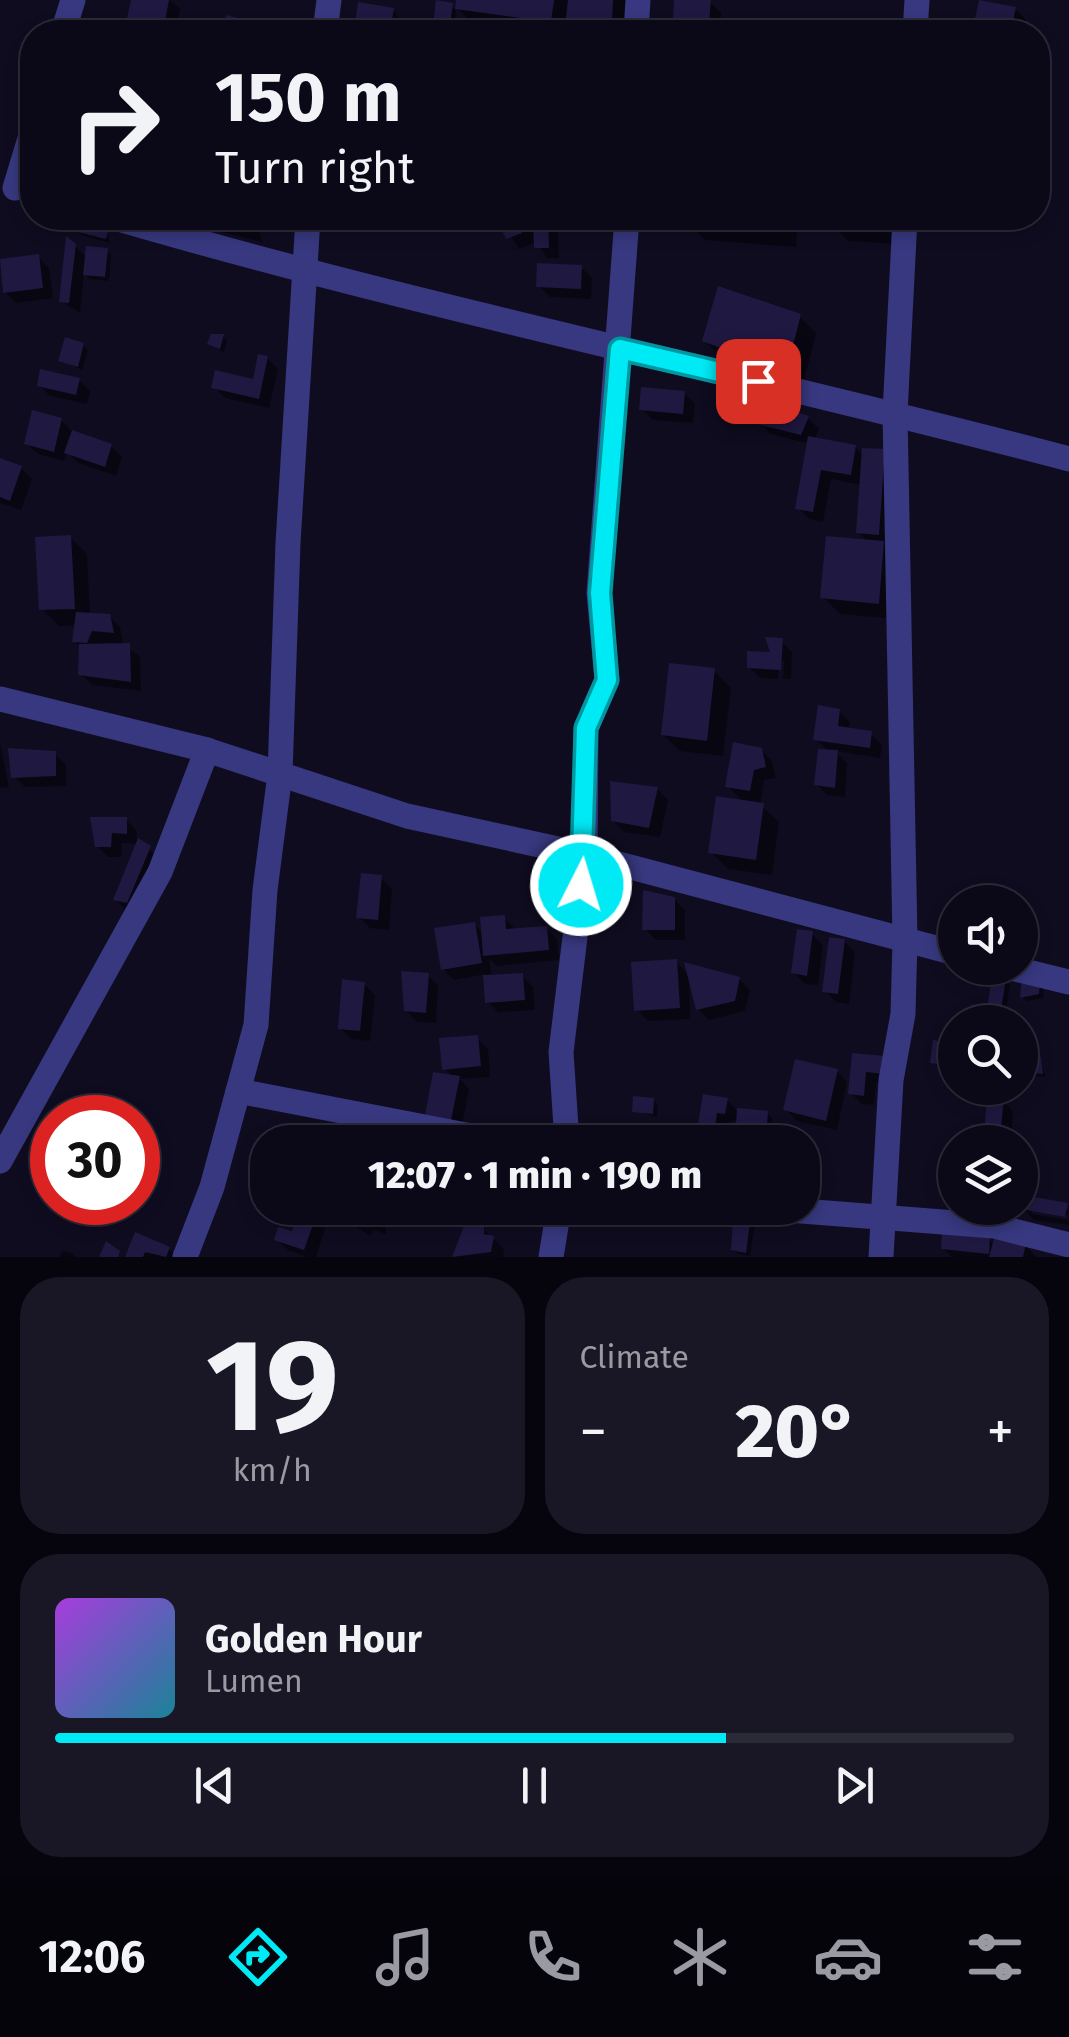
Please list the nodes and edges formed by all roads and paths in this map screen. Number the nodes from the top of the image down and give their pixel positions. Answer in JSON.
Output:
{"nodes":[{"id":1,"x":156,"y":230,"type":"edge"},
{"id":2,"x":307,"y":230,"type":"edge"},
{"id":3,"x":626,"y":230,"type":"edge"},
{"id":4,"x":904,"y":230,"type":"edge"},
{"id":5,"x":304,"y":273,"type":"junction"},
{"id":6,"x":620,"y":349,"type":"junction"},
{"id":7,"x":894,"y":413,"type":"junction"},
{"id":8,"x":1069,"y":459,"type":"edge"},
{"id":9,"x":0,"y":699,"type":"edge"},
{"id":10,"x":208,"y":750,"type":"junction"},
{"id":11,"x":280,"y":774,"type":"junction"},
{"id":12,"x":585,"y":855,"type":"junction"},
{"id":13,"x":904,"y":940,"type":"junction"},
{"id":14,"x":938,"y":949,"type":"edge"},
{"id":15,"x":1038,"y":974,"type":"edge"},
{"id":16,"x":1069,"y":982,"type":"edge"},
{"id":17,"x":238,"y":1091,"type":"junction"},
{"id":18,"x":414,"y":1125,"type":"edge"},
{"id":19,"x":566,"y":1125,"type":"edge"},
{"id":20,"x":0,"y":1161,"type":"edge"},
{"id":21,"x":820,"y":1213,"type":"edge"},
{"id":22,"x":884,"y":1218,"type":"junction"},
{"id":23,"x":556,"y":1225,"type":"edge"},
{"id":24,"x":1069,"y":1245,"type":"edge"},
{"id":25,"x":185,"y":1257,"type":"edge"},
{"id":26,"x":551,"y":1257,"type":"edge"},
{"id":27,"x":881,"y":1257,"type":"edge"}],
"edges":[{"from":1,"to":5,"type":"street"},
{"from":2,"to":5,"type":"street"},
{"from":3,"to":6,"type":"street"},
{"from":4,"to":7,"type":"street"},
{"from":5,"to":6,"type":"street"},
{"from":5,"to":11,"type":"street"},
{"from":6,"to":7,"type":"street"},
{"from":6,"to":12,"type":"street"},
{"from":7,"to":8,"type":"street"},
{"from":7,"to":13,"type":"street"},
{"from":9,"to":10,"type":"street"},
{"from":10,"to":11,"type":"street"},
{"from":10,"to":20,"type":"street"},
{"from":11,"to":12,"type":"street"},
{"from":11,"to":17,"type":"street"},
{"from":12,"to":13,"type":"street"},
{"from":12,"to":19,"type":"street"},
{"from":13,"to":14,"type":"street"},
{"from":13,"to":22,"type":"street"},
{"from":15,"to":16,"type":"street"},
{"from":17,"to":18,"type":"street"},
{"from":17,"to":25,"type":"street"},
{"from":21,"to":22,"type":"street"},
{"from":22,"to":24,"type":"street"},
{"from":22,"to":27,"type":"street"},
{"from":23,"to":26,"type":"street"}]}
